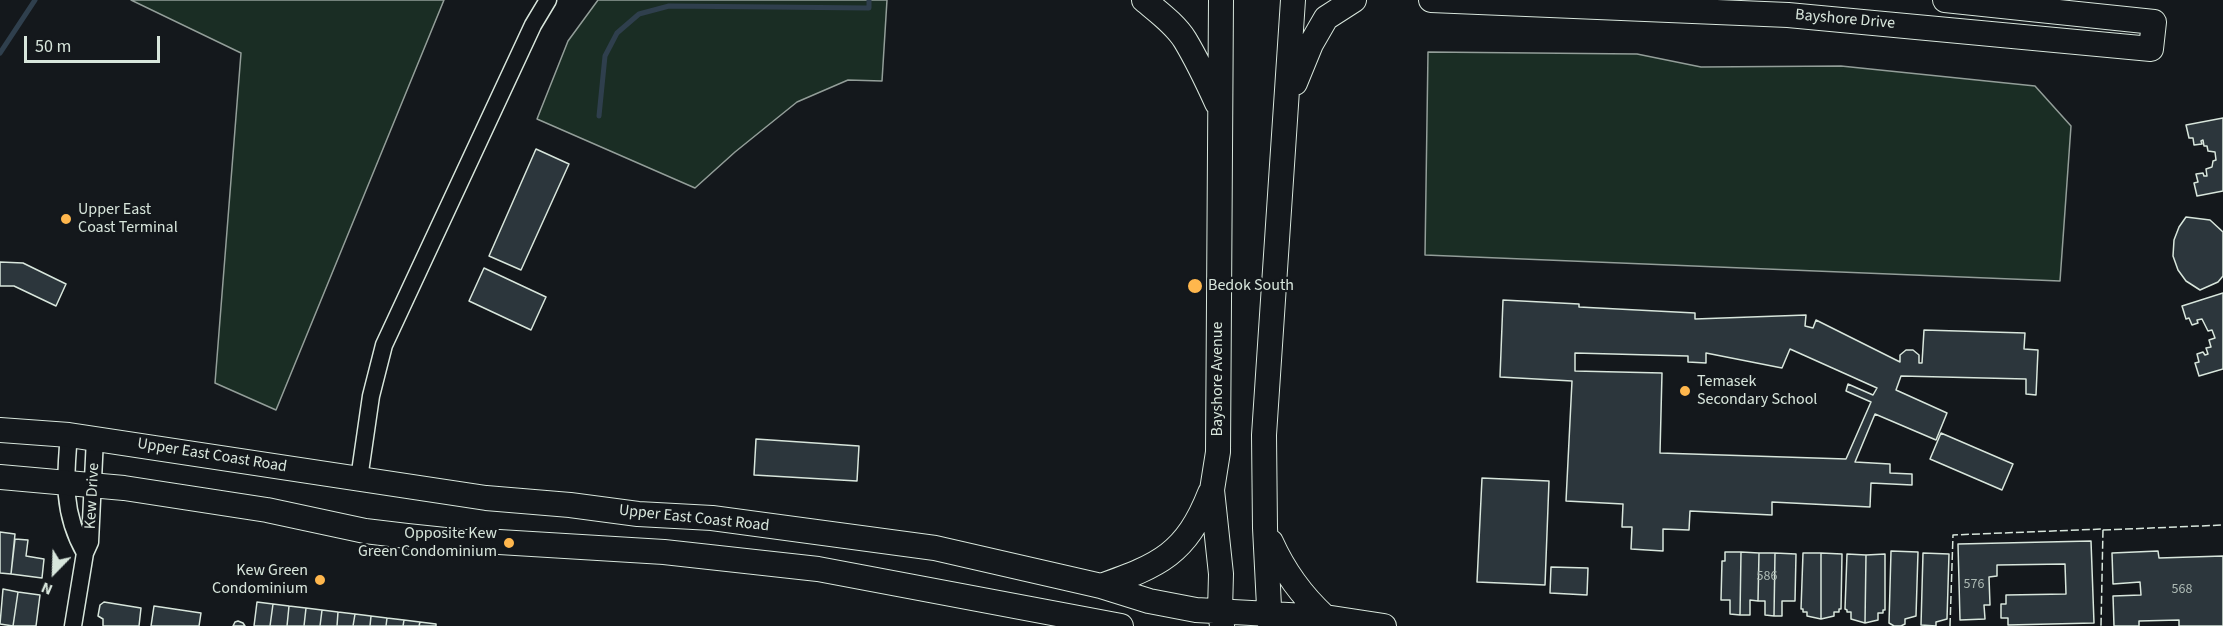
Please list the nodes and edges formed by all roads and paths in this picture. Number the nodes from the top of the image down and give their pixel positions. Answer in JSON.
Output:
{"nodes":[{"id":1,"x":548,"y":0,"type":"edge"},
{"id":2,"x":1144,"y":0,"type":"edge"},
{"id":3,"x":1221,"y":0,"type":"edge"},
{"id":4,"x":1293,"y":0,"type":"edge"},
{"id":5,"x":1354,"y":0,"type":"edge"},
{"id":6,"x":1431,"y":0,"type":"edge"},
{"id":7,"x":1945,"y":0,"type":"edge"},
{"id":8,"x":2127,"y":19,"type":"junction"},
{"id":9,"x":2124,"y":46,"type":"junction"},
{"id":10,"x":1220,"y":111,"type":"junction"},
{"id":11,"x":1285,"y":123,"type":"junction"},
{"id":12,"x":0,"y":430,"type":"edge"},
{"id":13,"x":69,"y":435,"type":"junction"},
{"id":14,"x":95,"y":438,"type":"junction"},
{"id":15,"x":0,"y":477,"type":"edge"},
{"id":16,"x":358,"y":479,"type":"junction"},
{"id":17,"x":64,"y":484,"type":"junction"},
{"id":18,"x":94,"y":487,"type":"junction"},
{"id":19,"x":1212,"y":490,"type":"junction"},
{"id":20,"x":1265,"y":528,"type":"junction"},
{"id":21,"x":85,"y":553,"type":"junction"},
{"id":22,"x":1101,"y":586,"type":"junction"},
{"id":23,"x":1325,"y":617,"type":"junction"},
{"id":24,"x":1221,"y":619,"type":"edge"},
{"id":25,"x":1269,"y":620,"type":"edge"},
{"id":26,"x":73,"y":626,"type":"edge"},
{"id":27,"x":1121,"y":626,"type":"edge"},
{"id":28,"x":1383,"y":626,"type":"edge"}],
"edges":[{"from":1,"to":16,"type":"street"},
{"from":2,"to":10,"type":"main road","name":"Bayshore Avenue"},
{"from":3,"to":10,"type":"main road","name":"Bayshore Avenue"},
{"from":4,"to":11,"type":"main road"},
{"from":5,"to":11,"type":"main road"},
{"from":6,"to":9,"type":"main road","name":"Bayshore Drive"},
{"from":7,"to":8,"type":"main road"},
{"from":8,"to":9,"type":"main road"},
{"from":8,"to":9,"type":"main road","name":"Bayshore Drive"},
{"from":10,"to":19,"type":"main road","name":"Bayshore Avenue"},
{"from":11,"to":20,"type":"main road"},
{"from":12,"to":13,"type":"main road","name":"Upper East Coast Road"},
{"from":13,"to":14,"type":"main road","name":"Upper East Coast Road"},
{"from":13,"to":17,"type":"street","name":"Kew Drive"},
{"from":14,"to":16,"type":"main road","name":"Upper East Coast Road"},
{"from":14,"to":18,"type":"street","name":"Kew Drive"},
{"from":15,"to":17,"type":"main road"},
{"from":16,"to":22,"type":"main road","name":"Upper East Coast Road"},
{"from":17,"to":18,"type":"main road"},
{"from":17,"to":21,"type":"street","name":"Kew Drive"},
{"from":18,"to":21,"type":"street","name":"Kew Drive"},
{"from":18,"to":27,"type":"main road"},
{"from":19,"to":22,"type":"main road"},
{"from":19,"to":24,"type":"main road","name":"Bayshore Avenue"},
{"from":20,"to":23,"type":"main road"},
{"from":20,"to":25,"type":"main road"},
{"from":21,"to":26,"type":"street","name":"Kew Drive"},
{"from":22,"to":24,"type":"main road","name":"Upper East Coast Road"},
{"from":23,"to":25,"type":"main road","name":"Upper East Coast Road"},
{"from":23,"to":28,"type":"main road","name":"Upper East Coast Road"},
{"from":24,"to":25,"type":"main road","name":"Upper East Coast Road"}]}
